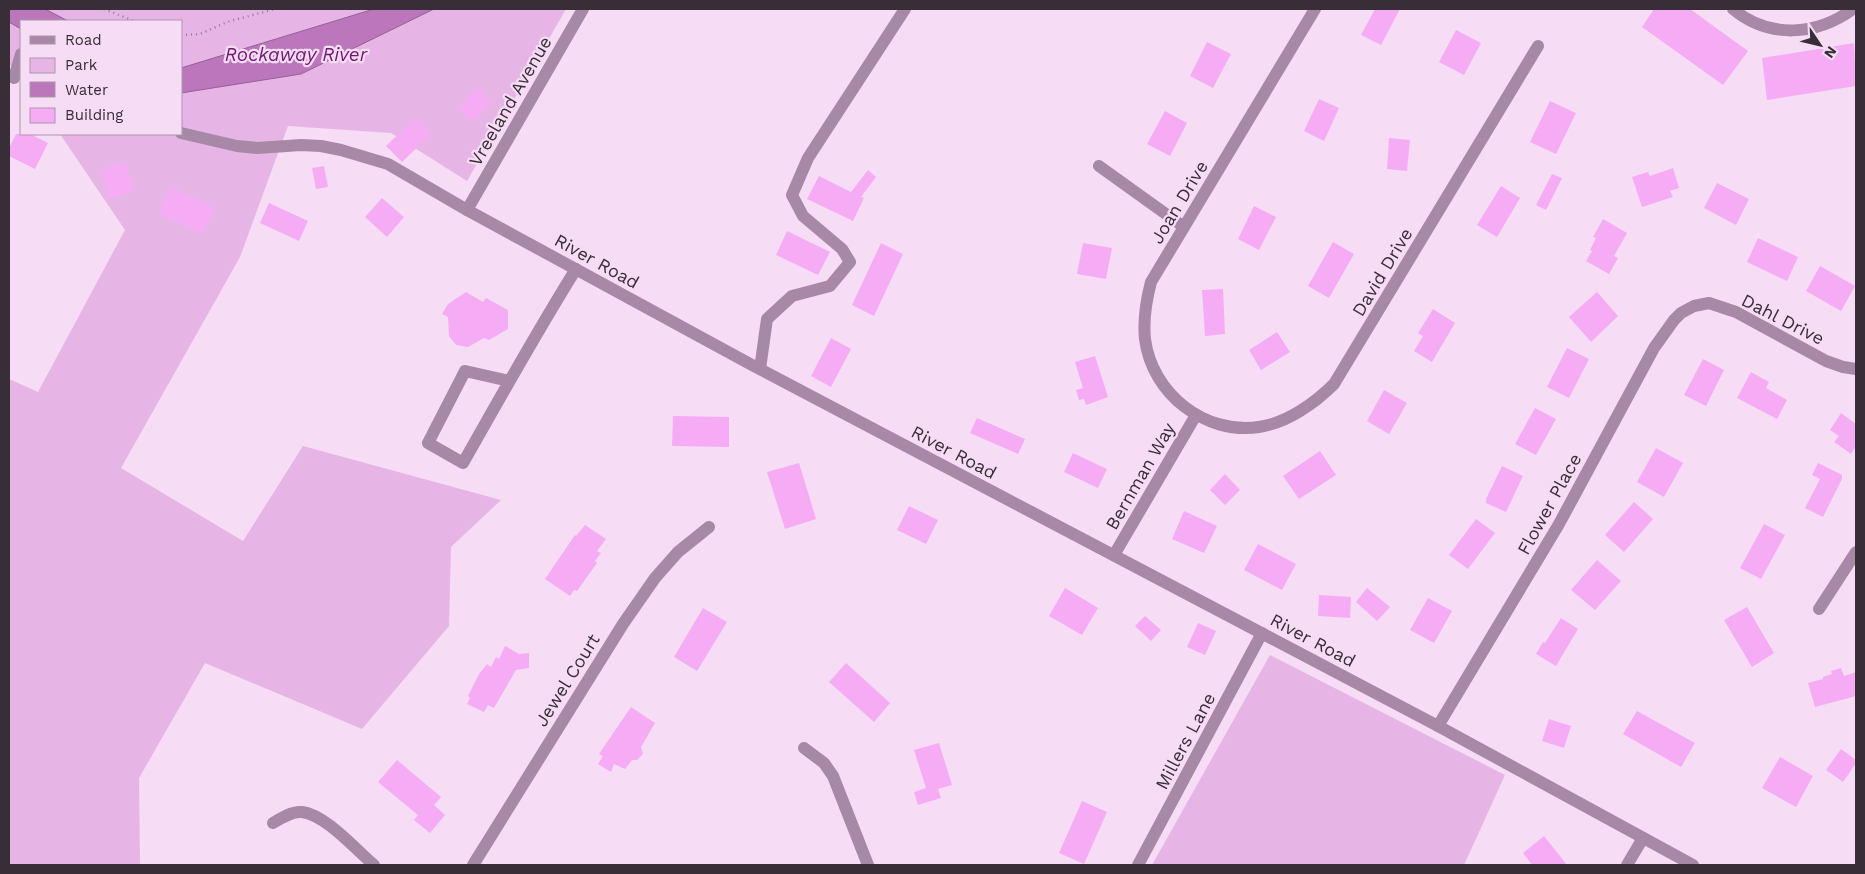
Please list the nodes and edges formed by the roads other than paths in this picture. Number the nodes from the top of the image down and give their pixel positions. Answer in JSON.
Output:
{"nodes":[{"id":1,"x":583,"y":9,"type":"edge"},
{"id":2,"x":905,"y":9,"type":"edge"},
{"id":3,"x":1315,"y":9,"type":"edge"},
{"id":4,"x":1733,"y":9,"type":"edge"},
{"id":5,"x":1853,"y":9,"type":"edge"},
{"id":6,"x":1538,"y":46,"type":"dead end"},
{"id":7,"x":20,"y":58,"type":"edge"},
{"id":8,"x":15,"y":78,"type":"edge"},
{"id":9,"x":182,"y":132,"type":"edge"},
{"id":10,"x":1099,"y":166,"type":"dead end"},
{"id":11,"x":467,"y":210,"type":"junction"},
{"id":12,"x":1184,"y":227,"type":"junction"},
{"id":13,"x":576,"y":270,"type":"junction"},
{"id":14,"x":1694,"y":306,"type":"joint"},
{"id":15,"x":760,"y":369,"type":"junction"},
{"id":16,"x":1856,"y":369,"type":"edge"},
{"id":17,"x":509,"y":381,"type":"junction"},
{"id":18,"x":1196,"y":415,"type":"junction"},
{"id":19,"x":708,"y":527,"type":"dead end"},
{"id":20,"x":1856,"y":552,"type":"edge"},
{"id":21,"x":1114,"y":555,"type":"junction"},
{"id":22,"x":1819,"y":609,"type":"dead end"},
{"id":23,"x":1262,"y":633,"type":"junction"},
{"id":24,"x":1438,"y":726,"type":"junction"},
{"id":25,"x":804,"y":748,"type":"dead end"},
{"id":26,"x":273,"y":823,"type":"dead end"},
{"id":27,"x":1644,"y":838,"type":"junction"},
{"id":28,"x":374,"y":865,"type":"edge"},
{"id":29,"x":473,"y":865,"type":"edge"},
{"id":30,"x":868,"y":865,"type":"edge"},
{"id":31,"x":1138,"y":865,"type":"edge"},
{"id":32,"x":1627,"y":865,"type":"edge"},
{"id":33,"x":1693,"y":865,"type":"edge"}],
"edges":[{"from":1,"to":11,"type":"street","name":"Vreeland Avenue"},
{"from":2,"to":15,"type":"street"},
{"from":3,"to":12,"type":"street","name":"Joan Drive"},
{"from":4,"to":5,"type":"street"},
{"from":6,"to":18,"type":"street","name":"David Drive"},
{"from":7,"to":8,"type":"street"},
{"from":9,"to":11,"type":"street","name":"River Road"},
{"from":10,"to":12,"type":"street"},
{"from":11,"to":13,"type":"street","name":"River Road"},
{"from":12,"to":18,"type":"street","name":"Joan Drive"},
{"from":13,"to":15,"type":"street","name":"River Road"},
{"from":13,"to":17,"type":"street"},
{"from":14,"to":16,"type":"street","name":"Dahl Drive"},
{"from":14,"to":24,"type":"street","name":"Flower Place"},
{"from":15,"to":21,"type":"street","name":"River Road"},
{"from":17,"to":17,"type":"street"},
{"from":18,"to":21,"type":"street","name":"Bernman Way"},
{"from":19,"to":29,"type":"street","name":"Jewel Court"},
{"from":20,"to":22,"type":"street"},
{"from":21,"to":23,"type":"street","name":"River Road"},
{"from":23,"to":24,"type":"street","name":"River Road"},
{"from":23,"to":31,"type":"street","name":"Millers Lane"},
{"from":24,"to":27,"type":"street","name":"River Road"},
{"from":25,"to":30,"type":"street"},
{"from":26,"to":28,"type":"street"},
{"from":27,"to":32,"type":"street"},
{"from":27,"to":33,"type":"street","name":"River Road"}]}
